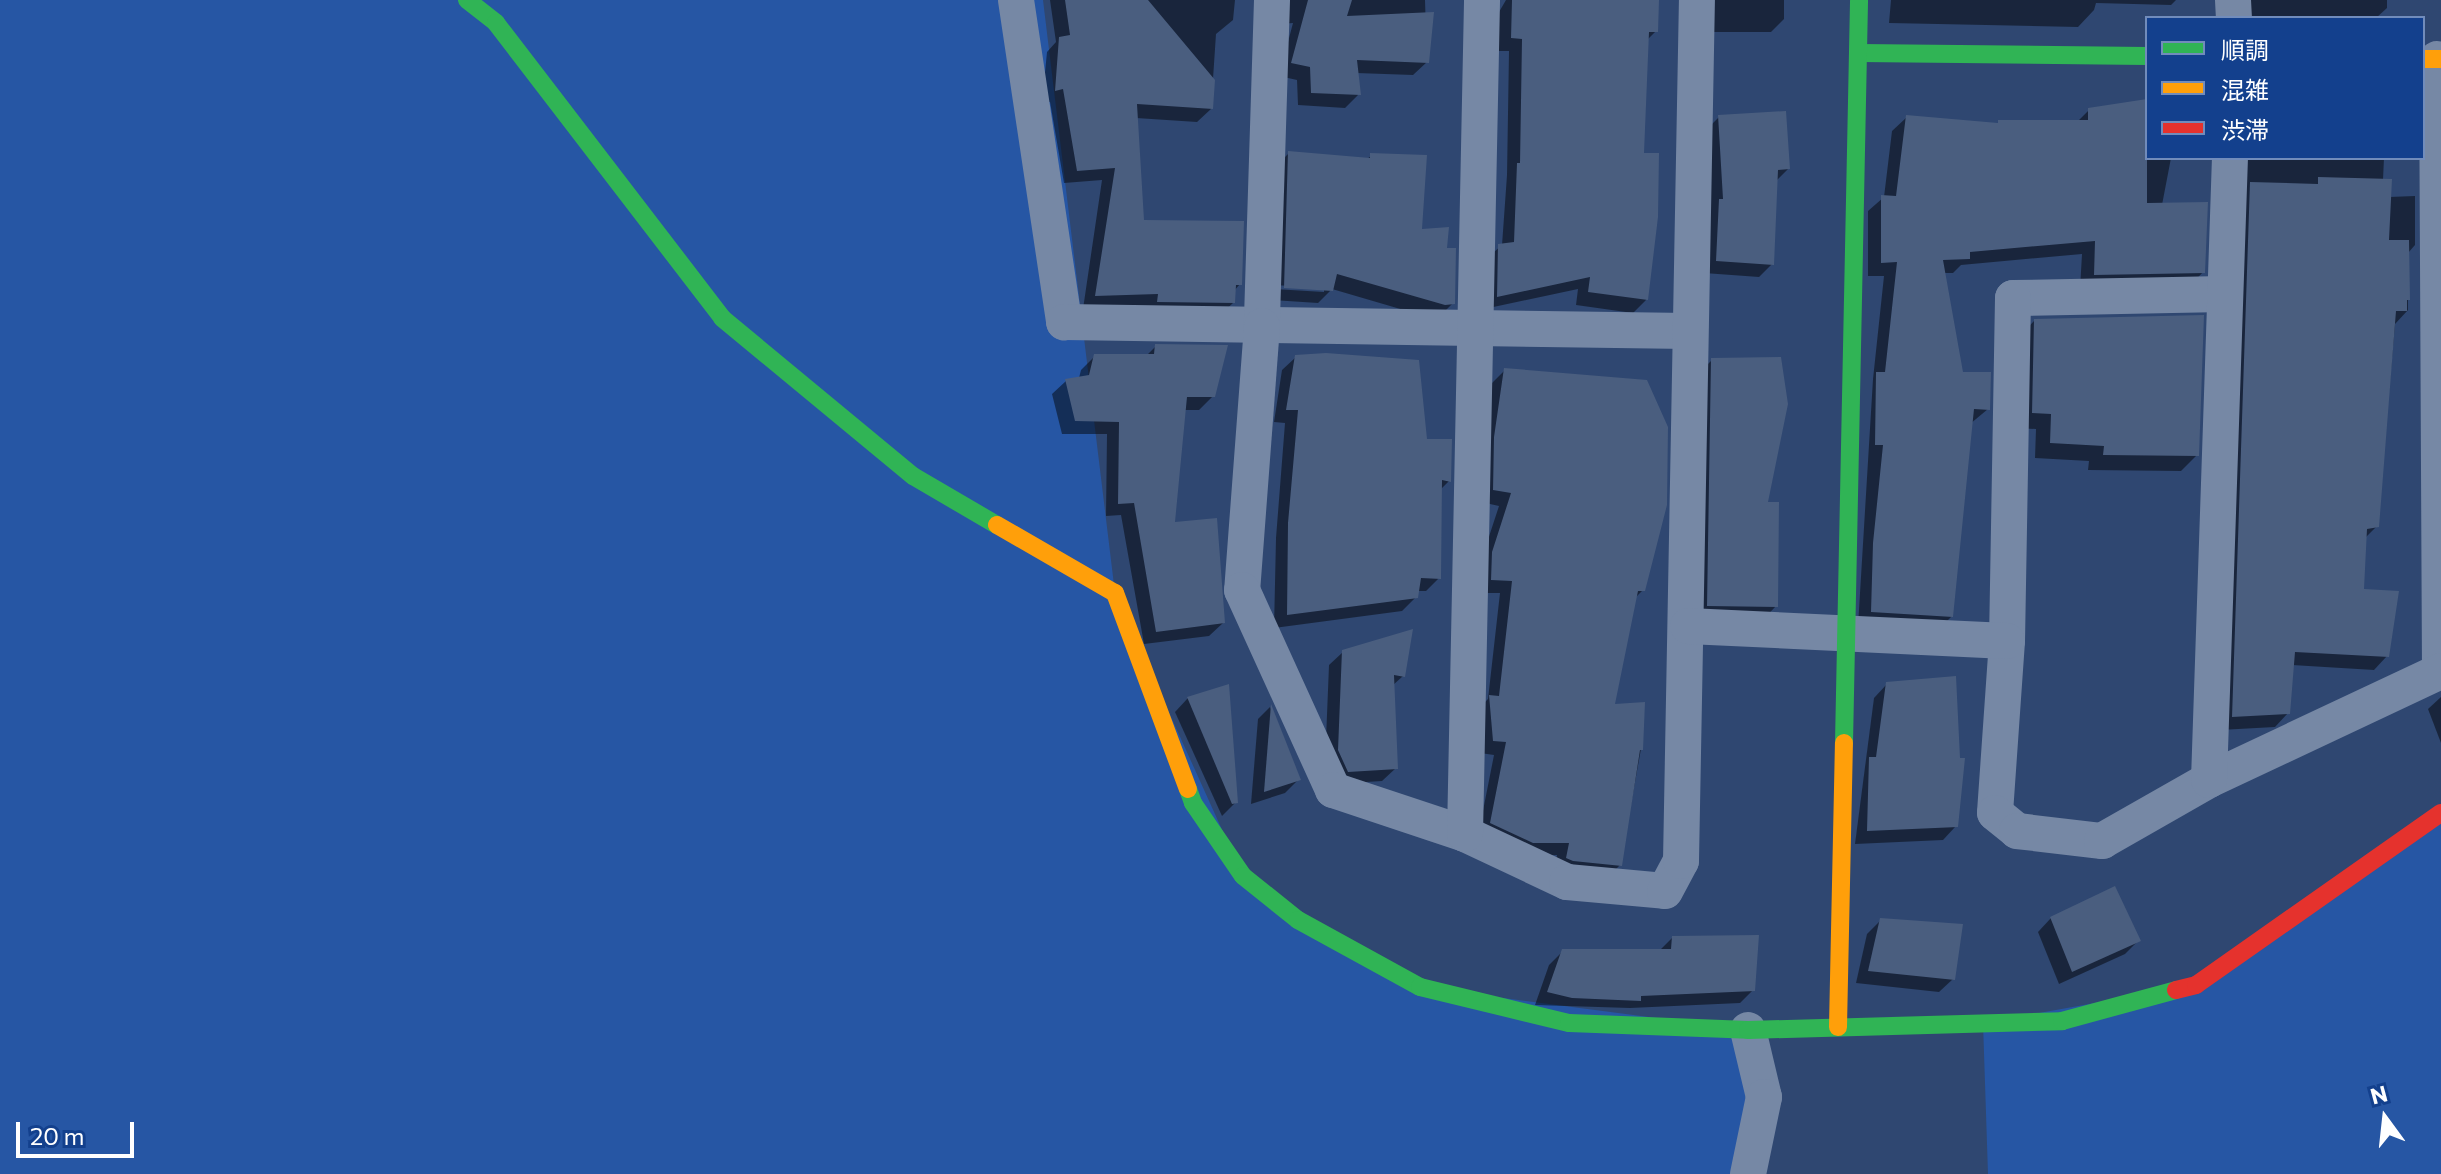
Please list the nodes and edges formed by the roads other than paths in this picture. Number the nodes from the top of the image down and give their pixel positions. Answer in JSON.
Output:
{"nodes":[{"id":1,"x":467,"y":0,"type":"edge"},
{"id":2,"x":1016,"y":0,"type":"edge"},
{"id":3,"x":1272,"y":0,"type":"edge"},
{"id":4,"x":1482,"y":0,"type":"edge"},
{"id":5,"x":1697,"y":0,"type":"edge"},
{"id":6,"x":1859,"y":0,"type":"edge"},
{"id":7,"x":1859,"y":53,"type":"junction"},
{"id":8,"x":2145,"y":56,"type":"edge"},
{"id":9,"x":2434,"y":59,"type":"edge"},
{"id":10,"x":2230,"y":160,"type":"edge"},
{"id":11,"x":2224,"y":294,"type":"junction"},
{"id":12,"x":2439,"y":297,"type":"edge"},
{"id":13,"x":1262,"y":326,"type":"junction"},
{"id":14,"x":1473,"y":329,"type":"junction"},
{"id":15,"x":1689,"y":331,"type":"junction"},
{"id":16,"x":1688,"y":626,"type":"junction"},
{"id":17,"x":1846,"y":633,"type":"junction"},
{"id":18,"x":2007,"y":641,"type":"junction"},
{"id":19,"x":2440,"y":671,"type":"edge"},
{"id":20,"x":2209,"y":780,"type":"junction"},
{"id":21,"x":2441,"y":813,"type":"edge"},
{"id":22,"x":1465,"y":834,"type":"junction"},
{"id":23,"x":1838,"y":1027,"type":"junction"},
{"id":24,"x":1748,"y":1030,"type":"junction"},
{"id":25,"x":1748,"y":1174,"type":"edge"}],
"edges":[{"from":1,"to":24,"type":"street"},
{"from":2,"to":13,"type":"street"},
{"from":3,"to":13,"type":"street"},
{"from":4,"to":14,"type":"street"},
{"from":5,"to":15,"type":"street"},
{"from":6,"to":7,"type":"street"},
{"from":7,"to":8,"type":"street"},
{"from":7,"to":17,"type":"street"},
{"from":9,"to":12,"type":"street"},
{"from":10,"to":11,"type":"street"},
{"from":11,"to":18,"type":"street"},
{"from":11,"to":20,"type":"street"},
{"from":12,"to":19,"type":"street"},
{"from":13,"to":14,"type":"street"},
{"from":13,"to":22,"type":"street"},
{"from":14,"to":15,"type":"street"},
{"from":14,"to":22,"type":"street"},
{"from":15,"to":16,"type":"street"},
{"from":16,"to":17,"type":"street"},
{"from":16,"to":22,"type":"street"},
{"from":17,"to":18,"type":"street"},
{"from":17,"to":23,"type":"street"},
{"from":18,"to":20,"type":"street"},
{"from":19,"to":20,"type":"street"},
{"from":21,"to":23,"type":"street"},
{"from":23,"to":24,"type":"street"},
{"from":24,"to":25,"type":"street"}]}
